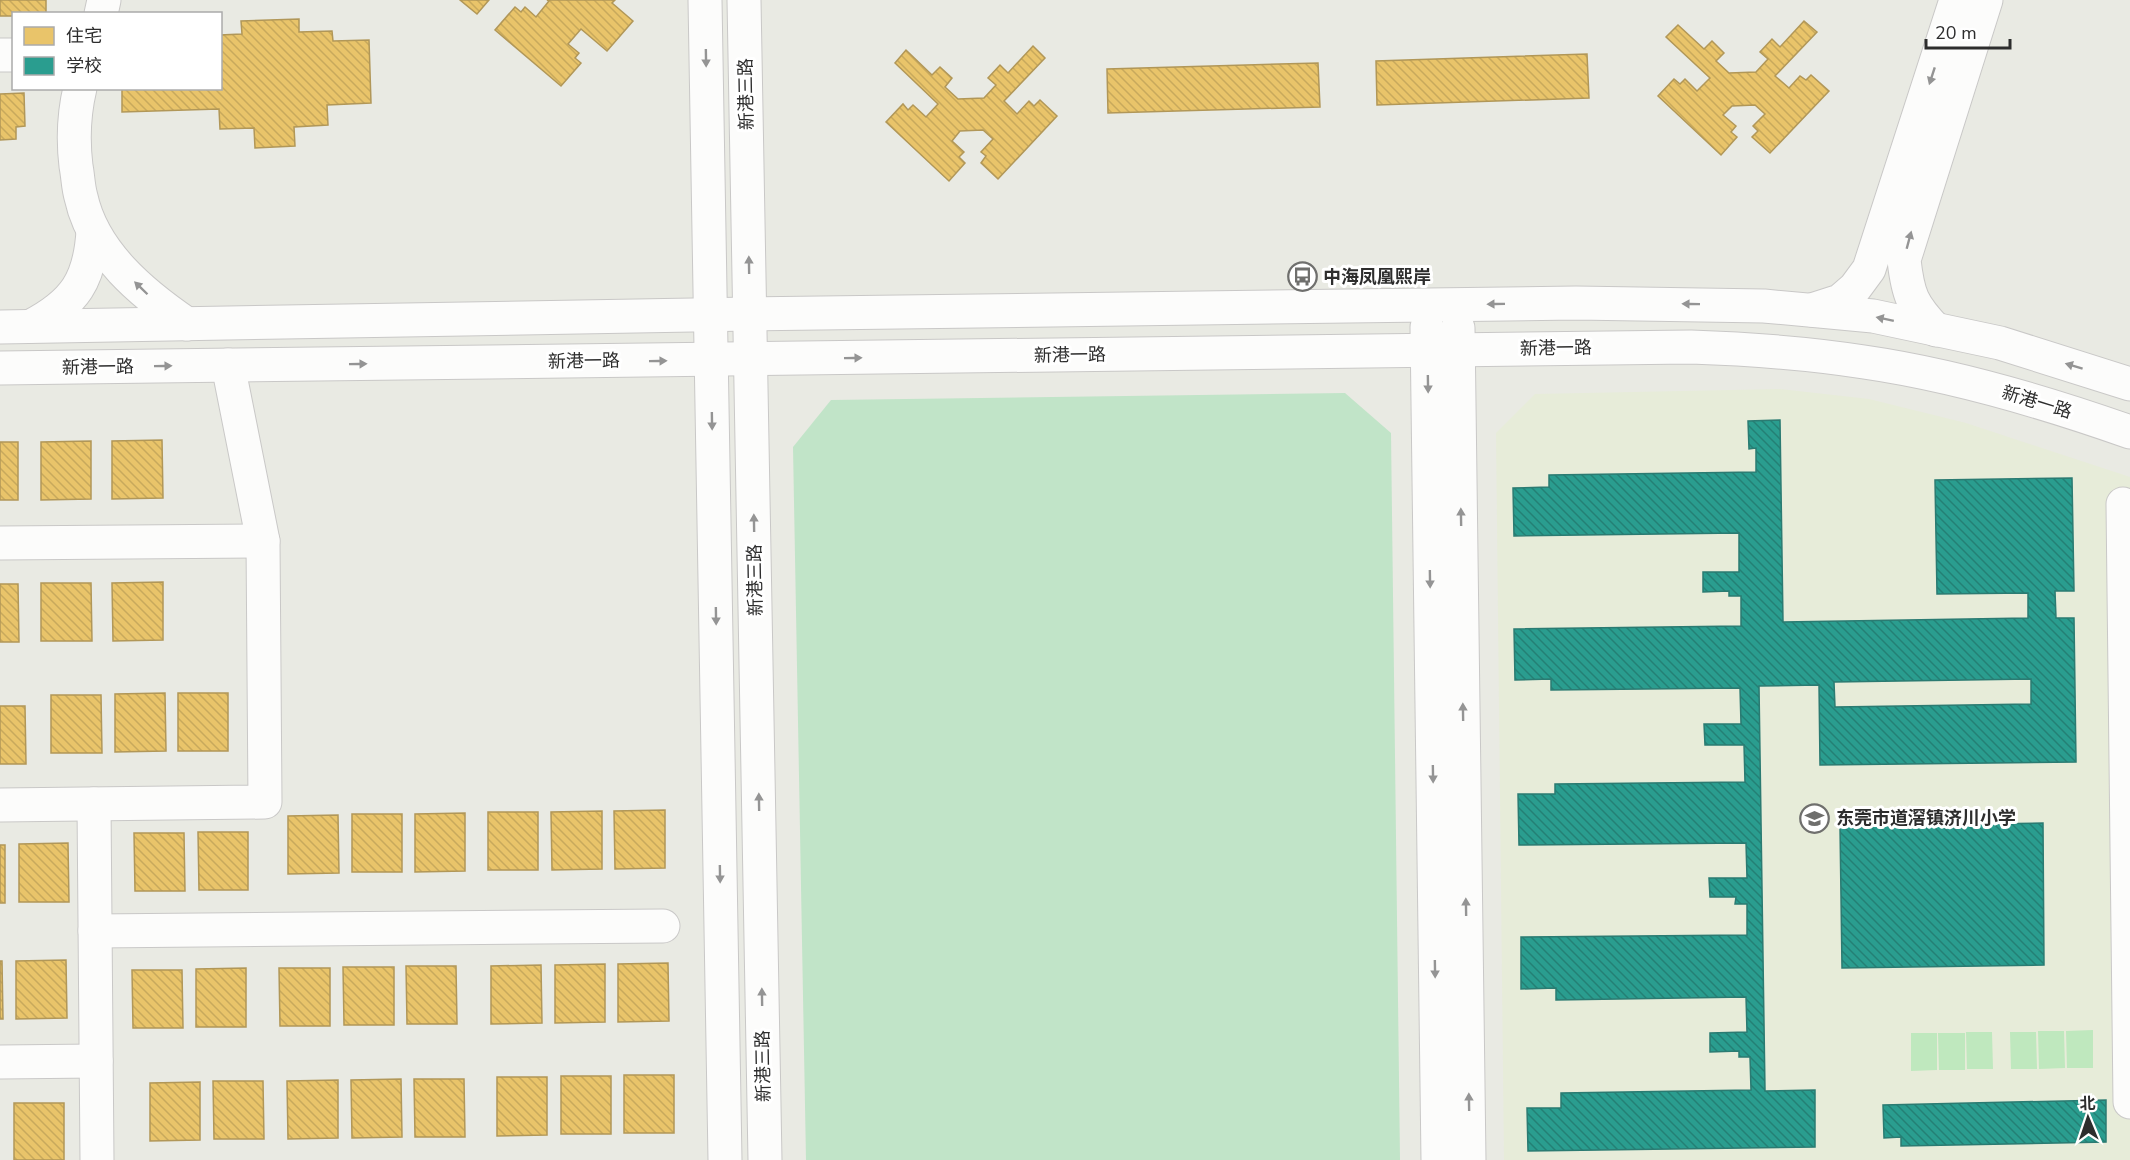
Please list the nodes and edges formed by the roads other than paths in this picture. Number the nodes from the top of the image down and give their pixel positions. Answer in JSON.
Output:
{"nodes":[{"id":1,"x":705,"y":0,"type":"edge"},
{"id":2,"x":744,"y":0,"type":"edge"},
{"id":3,"x":1956,"y":0,"type":"edge"},
{"id":4,"x":1986,"y":0,"type":"edge"},
{"id":5,"x":80,"y":90,"type":"edge"},
{"id":6,"x":93,"y":231,"type":"junction"},
{"id":7,"x":1442,"y":304,"type":"junction"},
{"id":8,"x":1810,"y":310,"type":"junction"},
{"id":9,"x":750,"y":314,"type":"junction"},
{"id":10,"x":711,"y":315,"type":"junction"},
{"id":11,"x":187,"y":324,"type":"junction"},
{"id":12,"x":16,"y":327,"type":"edge"},
{"id":13,"x":1936,"y":330,"type":"junction"},
{"id":14,"x":1443,"y":349,"type":"junction"},
{"id":15,"x":711,"y":360,"type":"junction"},
{"id":16,"x":751,"y":360,"type":"junction"},
{"id":17,"x":228,"y":365,"type":"junction"},
{"id":18,"x":0,"y":368,"type":"edge"},
{"id":19,"x":2130,"y":384,"type":"edge"},
{"id":20,"x":2130,"y":432,"type":"edge"},
{"id":21,"x":2122,"y":504,"type":"dead end"},
{"id":22,"x":263,"y":541,"type":"junction"},
{"id":23,"x":0,"y":543,"type":"edge"},
{"id":24,"x":94,"y":804,"type":"junction"},
{"id":25,"x":0,"y":805,"type":"edge"},
{"id":26,"x":663,"y":926,"type":"dead end"},
{"id":27,"x":95,"y":931,"type":"junction"},
{"id":28,"x":96,"y":1061,"type":"junction"},
{"id":29,"x":0,"y":1062,"type":"edge"},
{"id":30,"x":2130,"y":1102,"type":"edge"},
{"id":31,"x":97,"y":1160,"type":"edge"},
{"id":32,"x":725,"y":1160,"type":"edge"},
{"id":33,"x":765,"y":1160,"type":"edge"},
{"id":34,"x":1438,"y":1160,"type":"edge"},
{"id":35,"x":1469,"y":1160,"type":"edge"}],
"edges":[{"from":1,"to":10,"type":"street","one_way":true},
{"from":9,"to":2,"type":"street","name":"新港三路","one_way":true},
{"from":3,"to":8,"type":"street","one_way":true},
{"from":13,"to":4,"type":"street","one_way":true},
{"from":5,"to":6,"type":"street"},
{"from":11,"to":6,"type":"street","one_way":true},
{"from":6,"to":12,"type":"street"},
{"from":8,"to":7,"type":"street","one_way":true},
{"from":7,"to":9,"type":"street"},
{"from":7,"to":14,"type":"street"},
{"from":13,"to":8,"type":"street","one_way":true},
{"from":9,"to":10,"type":"street"},
{"from":9,"to":16,"type":"street","name":"新港三路"},
{"from":10,"to":11,"type":"street"},
{"from":10,"to":15,"type":"street"},
{"from":11,"to":12,"type":"street"},
{"from":19,"to":13,"type":"street","one_way":true},
{"from":16,"to":14,"type":"street","name":"新港一路","one_way":true},
{"from":14,"to":20,"type":"street","name":"新港一路"},
{"from":14,"to":34,"type":"street","one_way":true},
{"from":35,"to":14,"type":"street","one_way":true},
{"from":15,"to":16,"type":"street","name":"新港一路"},
{"from":17,"to":15,"type":"street","name":"新港一路","one_way":true},
{"from":15,"to":32,"type":"street","one_way":true},
{"from":33,"to":16,"type":"street","name":"新港三路","one_way":true},
{"from":18,"to":17,"type":"street","name":"新港一路","one_way":true},
{"from":17,"to":22,"type":"street"},
{"from":21,"to":30,"type":"street"},
{"from":22,"to":23,"type":"street"},
{"from":22,"to":24,"type":"street"},
{"from":24,"to":25,"type":"street"},
{"from":24,"to":27,"type":"street"},
{"from":26,"to":27,"type":"street"},
{"from":27,"to":28,"type":"street"},
{"from":28,"to":29,"type":"street"},
{"from":28,"to":31,"type":"street"}]}
